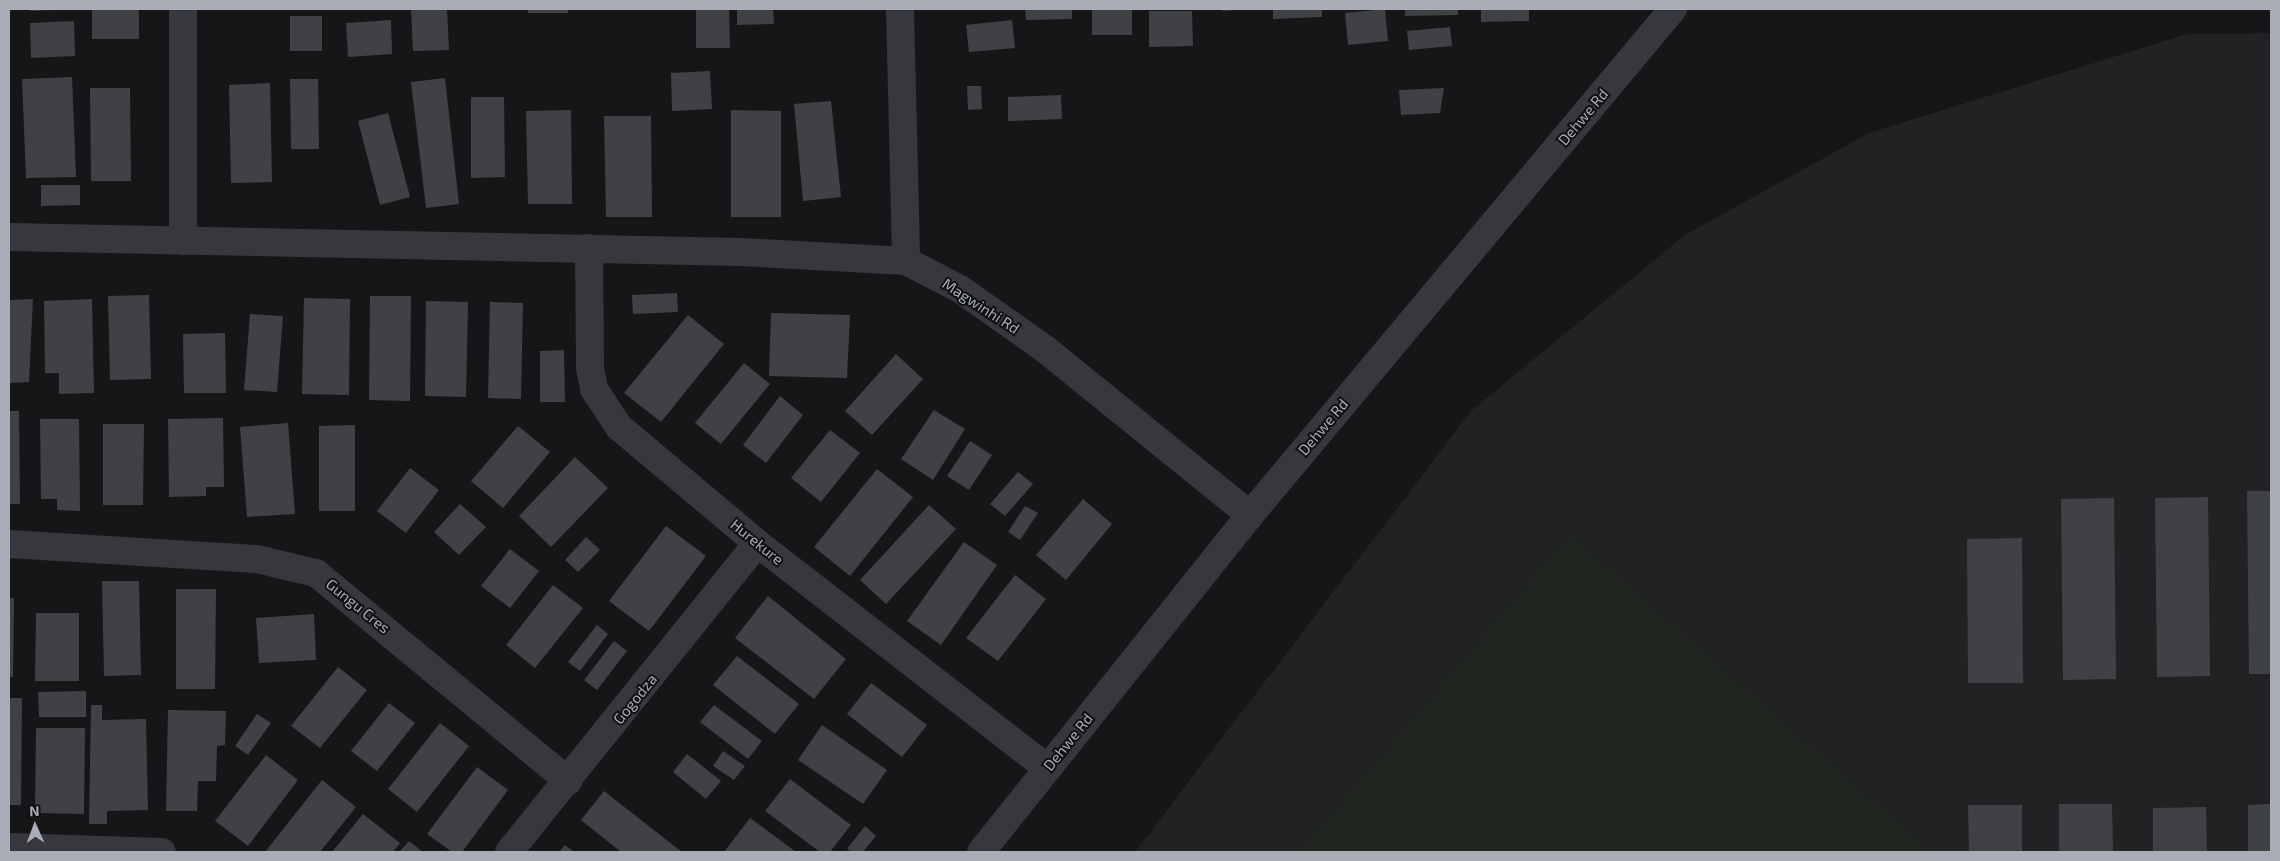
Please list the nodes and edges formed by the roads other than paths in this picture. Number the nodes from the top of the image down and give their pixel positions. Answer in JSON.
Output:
{"nodes":[{"id":1,"x":183,"y":9,"type":"edge"},
{"id":2,"x":900,"y":9,"type":"edge"},
{"id":3,"x":1673,"y":9,"type":"edge"},
{"id":4,"x":9,"y":238,"type":"edge"},
{"id":5,"x":183,"y":241,"type":"junction"},
{"id":6,"x":589,"y":248,"type":"junction"},
{"id":7,"x":906,"y":261,"type":"junction"},
{"id":8,"x":1250,"y":514,"type":"junction"},
{"id":9,"x":757,"y":543,"type":"junction"},
{"id":10,"x":9,"y":544,"type":"edge"},
{"id":11,"x":1047,"y":768,"type":"junction"},
{"id":12,"x":568,"y":781,"type":"junction"},
{"id":13,"x":9,"y":847,"type":"edge"},
{"id":14,"x":162,"y":852,"type":"edge"},
{"id":15,"x":509,"y":852,"type":"edge"},
{"id":16,"x":981,"y":852,"type":"edge"}],
"edges":[{"from":1,"to":5,"type":"street"},
{"from":2,"to":7,"type":"street"},
{"from":3,"to":8,"type":"street","name":"Dehwe Rd"},
{"from":4,"to":5,"type":"street"},
{"from":5,"to":6,"type":"street"},
{"from":6,"to":7,"type":"street"},
{"from":6,"to":9,"type":"street","name":"Hurekure"},
{"from":7,"to":8,"type":"street","name":"Magwinhi Rd"},
{"from":8,"to":11,"type":"street","name":"Dehwe Rd"},
{"from":9,"to":11,"type":"street","name":"Hurekure"},
{"from":9,"to":12,"type":"street","name":"Gogodza"},
{"from":10,"to":12,"type":"street","name":"Gungu Cres"},
{"from":11,"to":16,"type":"street","name":"Dehwe Rd"},
{"from":12,"to":15,"type":"street","name":"Gogodza"},
{"from":13,"to":14,"type":"street"}]}
